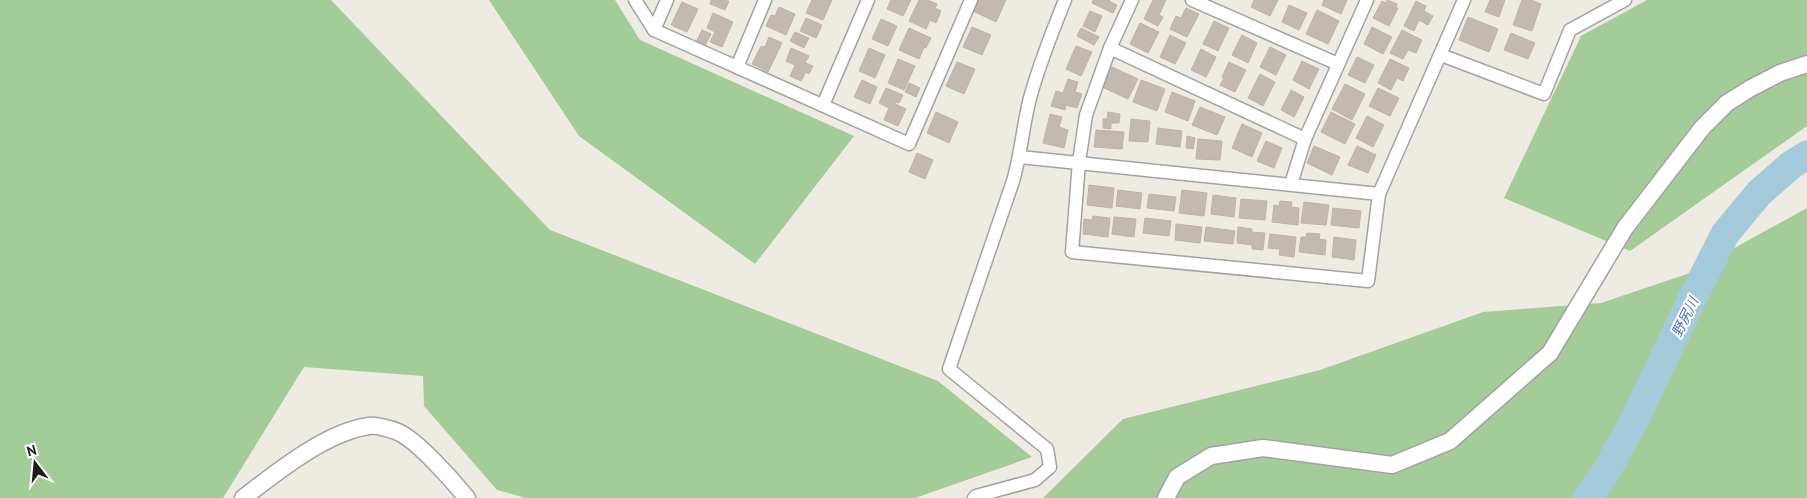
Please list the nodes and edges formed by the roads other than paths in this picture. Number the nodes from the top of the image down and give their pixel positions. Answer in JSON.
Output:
{"nodes":[{"id":1,"x":635,"y":0,"type":"edge"},
{"id":2,"x":667,"y":0,"type":"edge"},
{"id":3,"x":765,"y":0,"type":"edge"},
{"id":4,"x":868,"y":0,"type":"edge"},
{"id":5,"x":971,"y":0,"type":"edge"},
{"id":6,"x":1065,"y":0,"type":"edge"},
{"id":7,"x":1132,"y":0,"type":"edge"},
{"id":8,"x":1192,"y":0,"type":"edge"},
{"id":9,"x":1367,"y":0,"type":"edge"},
{"id":10,"x":1464,"y":0,"type":"edge"},
{"id":11,"x":1625,"y":0,"type":"edge"},
{"id":12,"x":654,"y":30,"type":"junction"},
{"id":13,"x":1110,"y":48,"type":"junction"},
{"id":14,"x":1441,"y":55,"type":"junction"},
{"id":15,"x":1338,"y":64,"type":"junction"},
{"id":16,"x":1807,"y":64,"type":"edge"},
{"id":17,"x":737,"y":67,"type":"junction"},
{"id":18,"x":823,"y":106,"type":"junction"},
{"id":19,"x":1305,"y":139,"type":"junction"},
{"id":20,"x":1020,"y":157,"type":"junction"},
{"id":21,"x":1079,"y":162,"type":"junction"},
{"id":22,"x":1292,"y":184,"type":"junction"},
{"id":23,"x":1379,"y":194,"type":"junction"},
{"id":24,"x":244,"y":498,"type":"edge"},
{"id":25,"x":467,"y":498,"type":"edge"},
{"id":26,"x":974,"y":498,"type":"edge"},
{"id":27,"x":1166,"y":498,"type":"edge"}],
"edges":[{"from":1,"to":12,"type":"street"},
{"from":2,"to":12,"type":"street"},
{"from":3,"to":17,"type":"street"},
{"from":4,"to":18,"type":"street"},
{"from":5,"to":18,"type":"street"},
{"from":6,"to":20,"type":"street"},
{"from":7,"to":13,"type":"street"},
{"from":8,"to":15,"type":"street"},
{"from":9,"to":15,"type":"street"},
{"from":10,"to":14,"type":"street"},
{"from":11,"to":14,"type":"street"},
{"from":12,"to":17,"type":"street"},
{"from":13,"to":19,"type":"street"},
{"from":13,"to":21,"type":"street"},
{"from":14,"to":23,"type":"street"},
{"from":15,"to":19,"type":"street"},
{"from":16,"to":27,"type":"street"},
{"from":17,"to":18,"type":"street"},
{"from":19,"to":22,"type":"street"},
{"from":20,"to":21,"type":"street"},
{"from":20,"to":26,"type":"street"},
{"from":21,"to":22,"type":"street"},
{"from":21,"to":23,"type":"street"},
{"from":22,"to":23,"type":"street"},
{"from":24,"to":25,"type":"street"}]}
